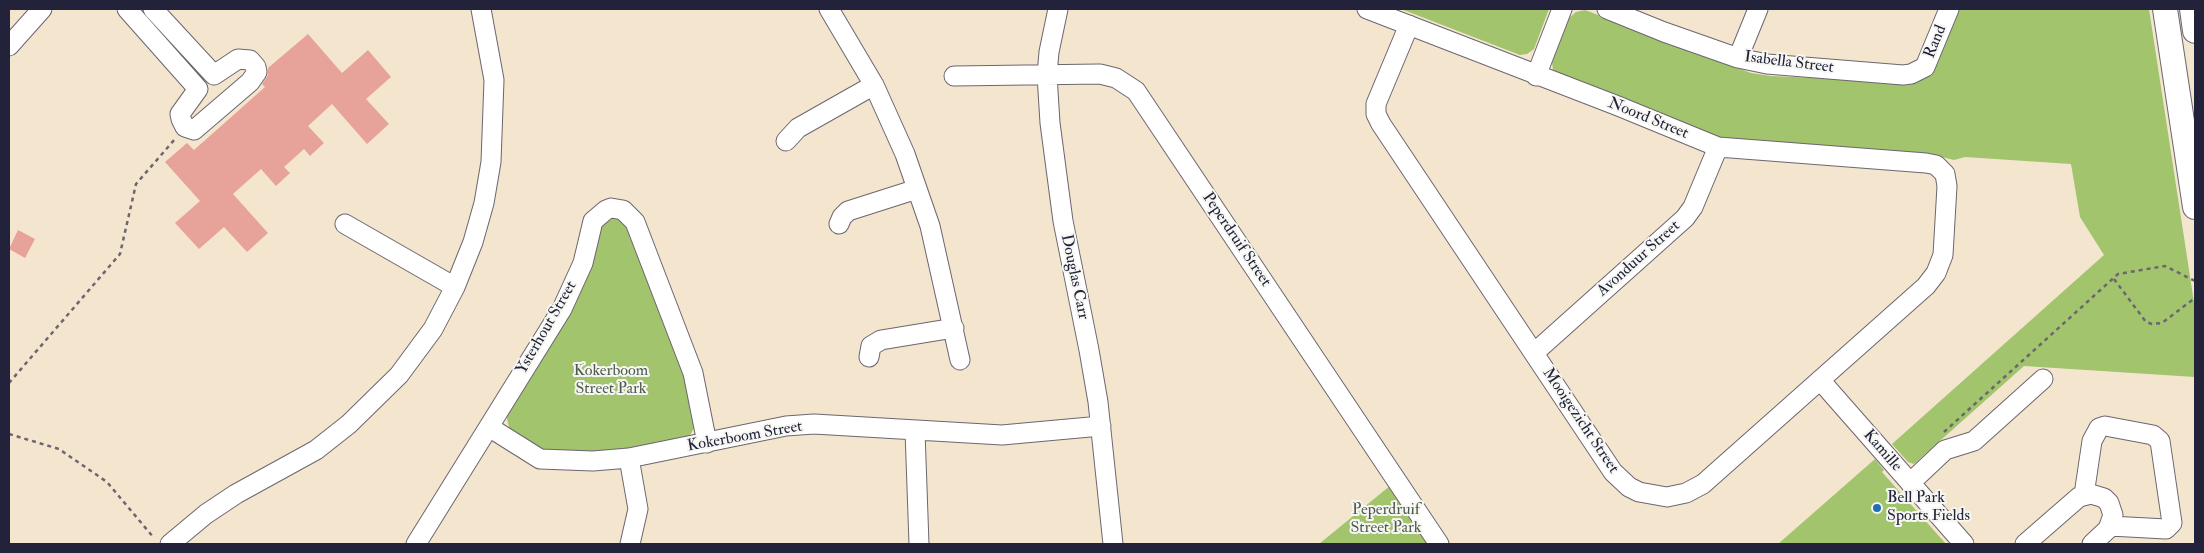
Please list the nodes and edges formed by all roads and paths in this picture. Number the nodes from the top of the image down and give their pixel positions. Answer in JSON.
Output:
{"nodes":[{"id":1,"x":42,"y":9,"type":"edge"},
{"id":2,"x":127,"y":9,"type":"edge"},
{"id":3,"x":153,"y":9,"type":"edge"},
{"id":4,"x":481,"y":9,"type":"edge"},
{"id":5,"x":829,"y":9,"type":"edge"},
{"id":6,"x":1058,"y":9,"type":"edge"},
{"id":7,"x":1367,"y":9,"type":"edge"},
{"id":8,"x":1562,"y":9,"type":"edge"},
{"id":9,"x":1607,"y":9,"type":"edge"},
{"id":10,"x":1758,"y":9,"type":"edge"},
{"id":11,"x":1949,"y":9,"type":"edge"},
{"id":12,"x":2165,"y":9,"type":"edge"},
{"id":13,"x":2192,"y":9,"type":"edge"},
{"id":14,"x":1409,"y":25,"type":"junction"},
{"id":15,"x":2195,"y":31,"type":"edge"},
{"id":16,"x":9,"y":46,"type":"edge"},
{"id":17,"x":1738,"y":58,"type":"junction"},
{"id":18,"x":1919,"y":71,"type":"joint"},
{"id":19,"x":214,"y":75,"type":"junction"},
{"id":20,"x":1047,"y":75,"type":"junction"},
{"id":21,"x":954,"y":76,"type":"dead end"},
{"id":22,"x":1536,"y":76,"type":"junction"},
{"id":23,"x":874,"y":85,"type":"junction"},
{"id":24,"x":198,"y":89,"type":"junction"},
{"id":25,"x":185,"y":126,"type":"junction"},
{"id":26,"x":786,"y":141,"type":"dead end"},
{"id":27,"x":2191,"y":145,"type":"edge"},
{"id":28,"x":1718,"y":147,"type":"junction"},
{"id":29,"x":1941,"y":170,"type":"joint"},
{"id":30,"x":917,"y":189,"type":"junction"},
{"id":31,"x":2195,"y":207,"type":"edge"},
{"id":32,"x":344,"y":224,"type":"dead end"},
{"id":33,"x":839,"y":224,"type":"dead end"},
{"id":34,"x":2114,"y":279,"type":"junction"},
{"id":35,"x":2195,"y":281,"type":"edge"},
{"id":36,"x":455,"y":287,"type":"junction"},
{"id":37,"x":2195,"y":298,"type":"edge"},
{"id":38,"x":954,"y":328,"type":"junction"},
{"id":39,"x":1534,"y":353,"type":"junction"},
{"id":40,"x":869,"y":357,"type":"dead end"},
{"id":41,"x":960,"y":360,"type":"dead end"},
{"id":42,"x":2043,"y":379,"type":"dead end"},
{"id":43,"x":1820,"y":380,"type":"junction"},
{"id":44,"x":9,"y":382,"type":"edge"},
{"id":45,"x":1101,"y":426,"type":"junction"},
{"id":46,"x":488,"y":427,"type":"junction"},
{"id":47,"x":915,"y":431,"type":"junction"},
{"id":48,"x":9,"y":434,"type":"edge"},
{"id":49,"x":1937,"y":438,"type":"dead end"},
{"id":50,"x":707,"y":443,"type":"junction"},
{"id":51,"x":630,"y":458,"type":"junction"},
{"id":52,"x":1910,"y":483,"type":"junction"},
{"id":53,"x":2084,"y":495,"type":"junction"},
{"id":54,"x":2110,"y":526,"type":"junction"},
{"id":55,"x":160,"y":544,"type":"edge"},
{"id":56,"x":170,"y":544,"type":"edge"},
{"id":57,"x":416,"y":544,"type":"edge"},
{"id":58,"x":630,"y":544,"type":"edge"},
{"id":59,"x":919,"y":544,"type":"edge"},
{"id":60,"x":1113,"y":544,"type":"edge"},
{"id":61,"x":1439,"y":544,"type":"edge"},
{"id":62,"x":1964,"y":544,"type":"edge"},
{"id":63,"x":2025,"y":544,"type":"edge"},
{"id":64,"x":2095,"y":544,"type":"edge"}],
"edges":[{"from":1,"to":16,"type":"street"},
{"from":2,"to":24,"type":"street"},
{"from":3,"to":19,"type":"street"},
{"from":4,"to":36,"type":"street"},
{"from":5,"to":23,"type":"street"},
{"from":6,"to":20,"type":"street","name":"Douglas Carr"},
{"from":7,"to":14,"type":"street","name":"Noord Street"},
{"from":8,"to":22,"type":"street"},
{"from":9,"to":17,"type":"street","name":"Isabella Street"},
{"from":10,"to":17,"type":"street"},
{"from":11,"to":18,"type":"street","name":"Rand"},
{"from":12,"to":27,"type":"main road"},
{"from":13,"to":15,"type":"main road"},
{"from":14,"to":22,"type":"street","name":"Noord Street"},
{"from":14,"to":39,"type":"street","name":"Mooigezicht Street"},
{"from":17,"to":18,"type":"street","name":"Isabella Street"},
{"from":19,"to":24,"type":"street"},
{"from":19,"to":25,"type":"street"},
{"from":20,"to":21,"type":"street","name":"Peperdruif Street"},
{"from":20,"to":45,"type":"street","name":"Douglas Carr"},
{"from":20,"to":61,"type":"street","name":"Peperdruif Street"},
{"from":22,"to":28,"type":"street","name":"Noord Street"},
{"from":23,"to":26,"type":"street"},
{"from":23,"to":30,"type":"street"},
{"from":24,"to":25,"type":"street"},
{"from":25,"to":44,"type":"path"},
{"from":27,"to":31,"type":"main road"},
{"from":28,"to":29,"type":"street","name":"Noord Street"},
{"from":28,"to":39,"type":"street","name":"Avonduur Street"},
{"from":29,"to":43,"type":"street","name":"Mooigezicht Street"},
{"from":30,"to":33,"type":"street"},
{"from":30,"to":38,"type":"street"},
{"from":32,"to":36,"type":"street"},
{"from":34,"to":35,"type":"path"},
{"from":34,"to":37,"type":"path"},
{"from":34,"to":49,"type":"path"},
{"from":36,"to":56,"type":"street"},
{"from":38,"to":40,"type":"street"},
{"from":38,"to":41,"type":"street"},
{"from":39,"to":43,"type":"street","name":"Mooigezicht Street"},
{"from":42,"to":52,"type":"street"},
{"from":43,"to":52,"type":"street","name":"Kamille"},
{"from":45,"to":47,"type":"street","name":"Kokerboom Street"},
{"from":45,"to":60,"type":"street","name":"Douglas Carr"},
{"from":46,"to":50,"type":"street","name":"Ysterhout Street"},
{"from":46,"to":51,"type":"street","name":"Kokerboom Street"},
{"from":46,"to":57,"type":"street","name":"Ysterhout Street"},
{"from":47,"to":50,"type":"street","name":"Kokerboom Street"},
{"from":47,"to":59,"type":"street"},
{"from":48,"to":55,"type":"path"},
{"from":50,"to":51,"type":"street","name":"Kokerboom Street"},
{"from":51,"to":58,"type":"street"},
{"from":52,"to":62,"type":"street","name":"Kamille"},
{"from":53,"to":54,"type":"street"},
{"from":53,"to":54,"type":"street"},
{"from":53,"to":63,"type":"street"},
{"from":54,"to":64,"type":"street"}]}
